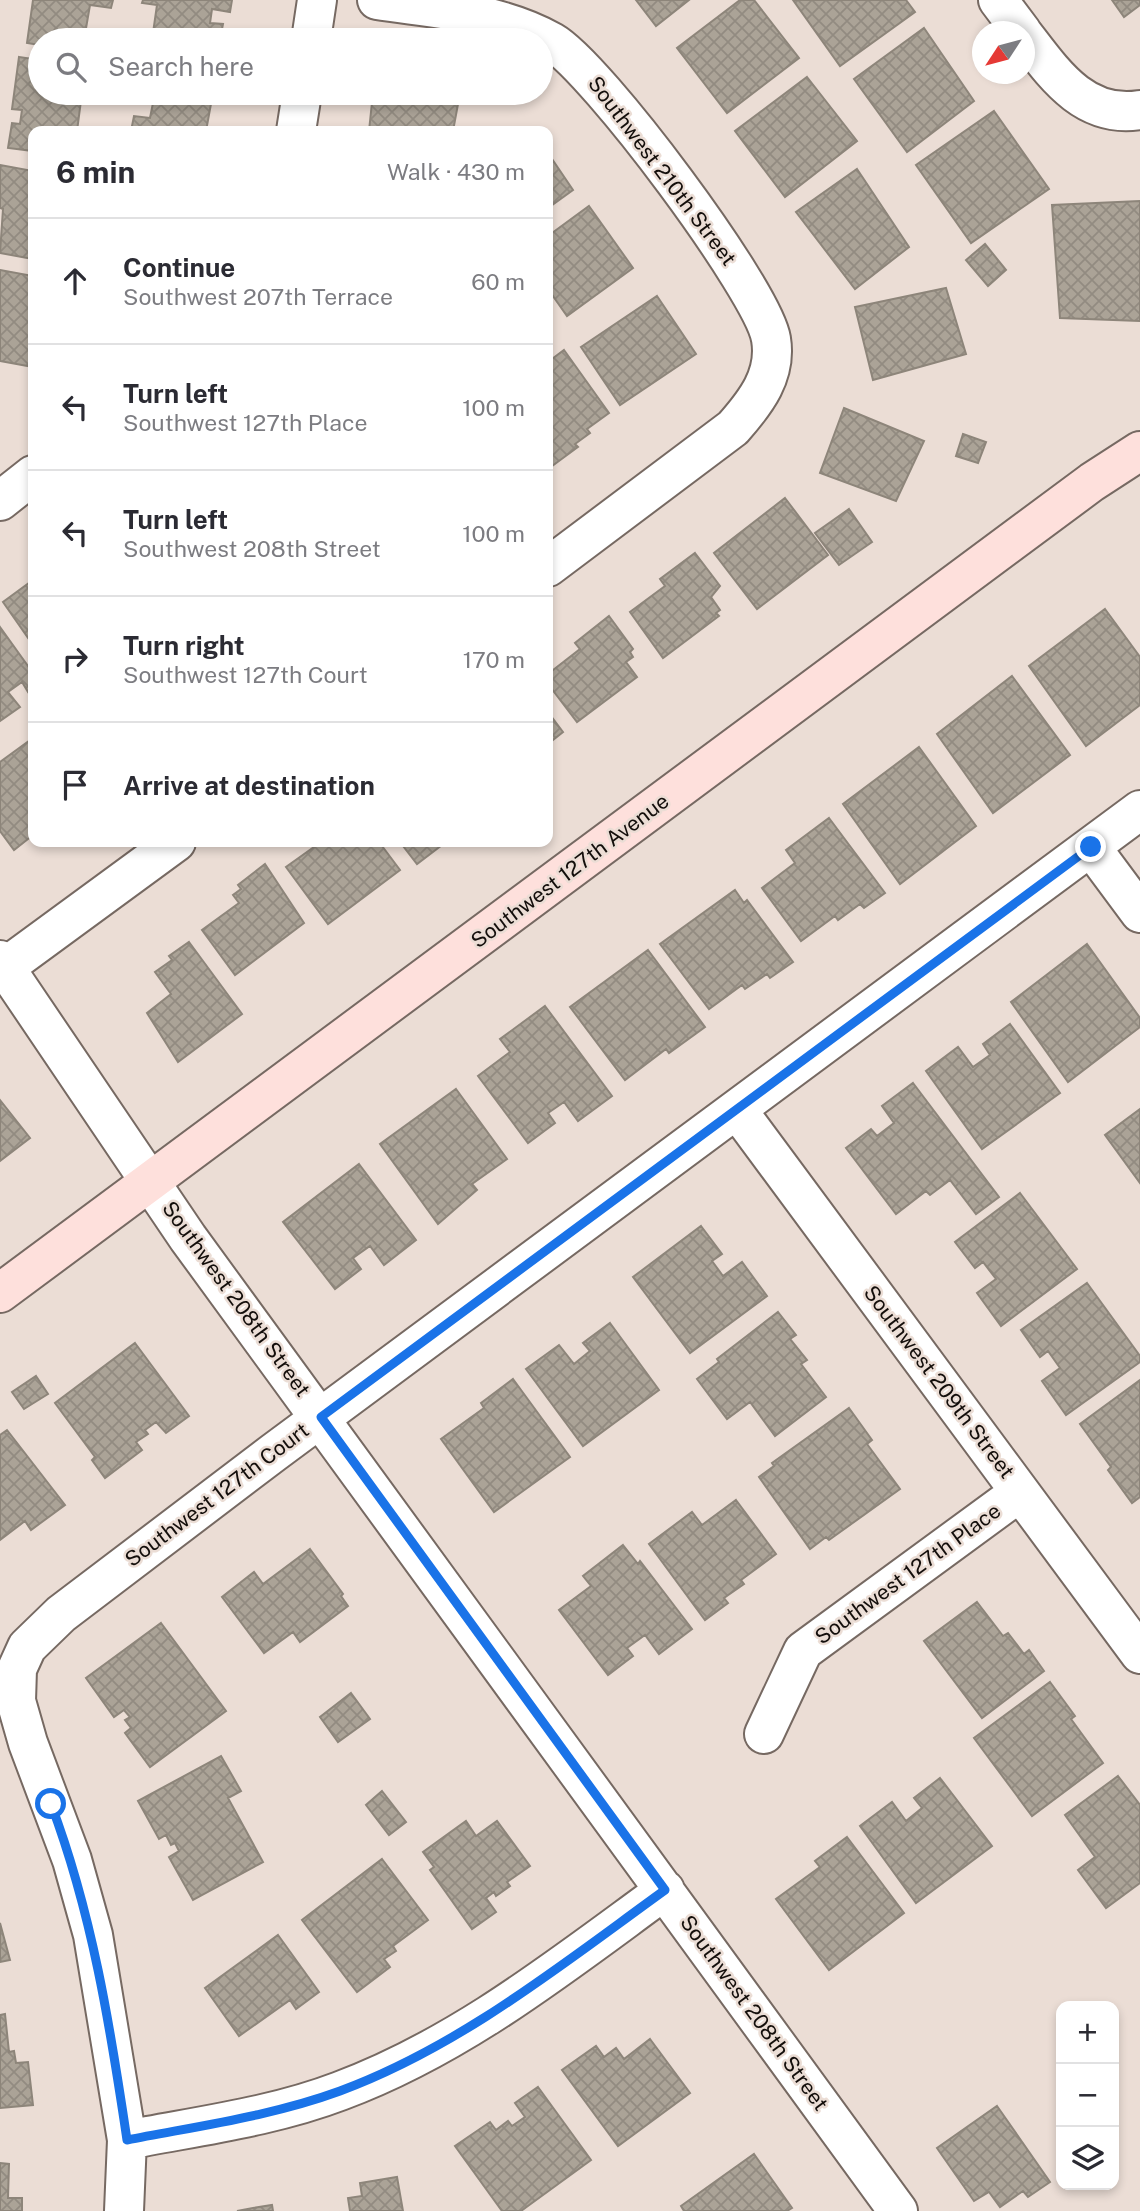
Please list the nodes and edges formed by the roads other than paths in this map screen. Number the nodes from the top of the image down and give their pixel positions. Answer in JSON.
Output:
{"nodes":[{"id":1,"x":317,"y":0,"type":"edge"},
{"id":2,"x":377,"y":0,"type":"edge"},
{"id":3,"x":998,"y":0,"type":"edge"},
{"id":4,"x":1014,"y":21,"type":"edge"},
{"id":5,"x":313,"y":28,"type":"edge"},
{"id":6,"x":524,"y":28,"type":"edge"},
{"id":7,"x":553,"y":43,"type":"edge"},
{"id":8,"x":1035,"y":48,"type":"edge"},
{"id":9,"x":300,"y":105,"type":"edge"},
{"id":10,"x":1130,"y":111,"type":"edge"},
{"id":11,"x":297,"y":126,"type":"edge"},
{"id":12,"x":1140,"y":450,"type":"edge"},
{"id":13,"x":28,"y":479,"type":"edge"},
{"id":14,"x":0,"y":501,"type":"edge"},
{"id":15,"x":553,"y":563,"type":"edge"},
{"id":16,"x":1140,"y":810,"type":"edge"},
{"id":17,"x":169,"y":847,"type":"edge"},
{"id":18,"x":1091,"y":847,"type":"junction"},
{"id":19,"x":1140,"y":913,"type":"edge"},
{"id":20,"x":2,"y":966,"type":"edge"},
{"id":21,"x":738,"y":1111,"type":"junction"},
{"id":22,"x":152,"y":1181,"type":"junction"},
{"id":23,"x":0,"y":1293,"type":"edge"},
{"id":24,"x":321,"y":1417,"type":"junction"},
{"id":25,"x":1020,"y":1492,"type":"junction"},
{"id":26,"x":1140,"y":1654,"type":"edge"},
{"id":27,"x":764,"y":1734,"type":"dead end"},
{"id":28,"x":665,"y":1890,"type":"junction"},
{"id":29,"x":127,"y":2140,"type":"junction"},
{"id":30,"x":124,"y":2211,"type":"edge"},
{"id":31,"x":898,"y":2211,"type":"edge"}],
"edges":[{"from":1,"to":5,"type":"street"},
{"from":2,"to":6,"type":"street","name":"Southwest 210th Street"},
{"from":3,"to":4,"type":"street"},
{"from":7,"to":15,"type":"street","name":"Southwest 210th Street"},
{"from":8,"to":10,"type":"street"},
{"from":9,"to":11,"type":"street"},
{"from":12,"to":22,"type":"street","name":"Southwest 127th Avenue"},
{"from":13,"to":14,"type":"street"},
{"from":16,"to":18,"type":"street","name":"Southwest 127th Court"},
{"from":17,"to":20,"type":"street"},
{"from":18,"to":19,"type":"street"},
{"from":18,"to":21,"type":"street","name":"Southwest 127th Court"},
{"from":20,"to":22,"type":"street","name":"Southwest 208th Street"},
{"from":21,"to":24,"type":"street","name":"Southwest 127th Court"},
{"from":21,"to":25,"type":"street","name":"Southwest 209th Street"},
{"from":22,"to":23,"type":"street","name":"Southwest 127th Avenue"},
{"from":22,"to":24,"type":"street","name":"Southwest 208th Street"},
{"from":24,"to":28,"type":"street","name":"Southwest 208th Street"},
{"from":24,"to":29,"type":"street","name":"Southwest 127th Court"},
{"from":25,"to":26,"type":"street","name":"Southwest 209th Street"},
{"from":25,"to":27,"type":"street","name":"Southwest 127th Place"},
{"from":28,"to":29,"type":"street"},
{"from":28,"to":31,"type":"street","name":"Southwest 208th Street"},
{"from":29,"to":30,"type":"street"}]}
